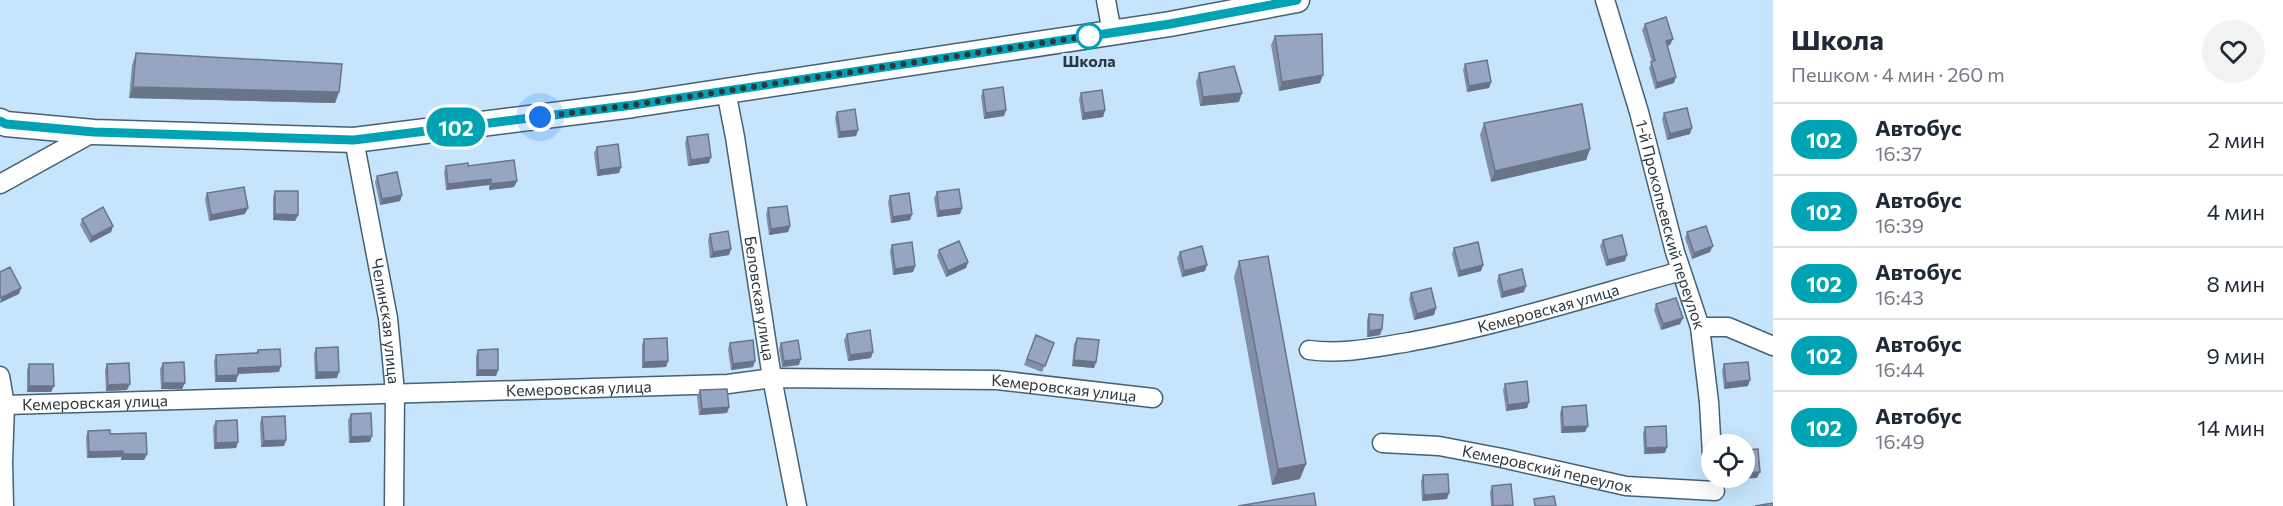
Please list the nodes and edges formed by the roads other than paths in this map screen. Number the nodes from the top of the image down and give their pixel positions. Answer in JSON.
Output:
{"nodes":[{"id":1,"x":1107,"y":0,"type":"edge"},
{"id":2,"x":1297,"y":0,"type":"edge"},
{"id":3,"x":1605,"y":0,"type":"edge"},
{"id":4,"x":1112,"y":33,"type":"junction"},
{"id":5,"x":726,"y":91,"type":"junction"},
{"id":6,"x":0,"y":121,"type":"edge"},
{"id":7,"x":94,"y":132,"type":"junction"},
{"id":8,"x":354,"y":140,"type":"junction"},
{"id":9,"x":0,"y":184,"type":"edge"},
{"id":10,"x":1681,"y":270,"type":"junction"},
{"id":11,"x":1700,"y":327,"type":"junction"},
{"id":12,"x":1773,"y":346,"type":"edge"},
{"id":13,"x":1309,"y":350,"type":"dead end"},
{"id":14,"x":0,"y":376,"type":"edge"},
{"id":15,"x":772,"y":378,"type":"junction"},
{"id":16,"x":395,"y":392,"type":"junction"},
{"id":17,"x":1154,"y":398,"type":"dead end"},
{"id":18,"x":5,"y":405,"type":"junction"},
{"id":19,"x":1711,"y":434,"type":"edge"},
{"id":20,"x":1382,"y":443,"type":"dead end"},
{"id":21,"x":1715,"y":491,"type":"edge"},
{"id":22,"x":4,"y":506,"type":"edge"},
{"id":23,"x":394,"y":506,"type":"edge"},
{"id":24,"x":798,"y":506,"type":"edge"}],
"edges":[{"from":1,"to":4,"type":"street"},
{"from":2,"to":4,"type":"main road"},
{"from":3,"to":10,"type":"street","name":"1-й Прокопьевский переулок"},
{"from":4,"to":5,"type":"main road"},
{"from":5,"to":8,"type":"main road"},
{"from":5,"to":15,"type":"street","name":"Беловская улица"},
{"from":6,"to":7,"type":"main road"},
{"from":7,"to":8,"type":"main road"},
{"from":7,"to":9,"type":"street"},
{"from":8,"to":16,"type":"street","name":"Челинская улица"},
{"from":10,"to":11,"type":"street","name":"1-й Прокопьевский переулок"},
{"from":10,"to":13,"type":"street","name":"Кемеровская улица"},
{"from":11,"to":12,"type":"street"},
{"from":11,"to":19,"type":"street","name":"1-й Прокопьевский переулок"},
{"from":14,"to":18,"type":"street"},
{"from":15,"to":16,"type":"street","name":"Кемеровская улица"},
{"from":15,"to":17,"type":"street","name":"Кемеровская улица"},
{"from":15,"to":24,"type":"street","name":"Беловская улица"},
{"from":16,"to":18,"type":"street","name":"Кемеровская улица"},
{"from":16,"to":23,"type":"street","name":"Челинская улица"},
{"from":18,"to":22,"type":"street"},
{"from":20,"to":21,"type":"street","name":"Кемеровский переулок"}]}
